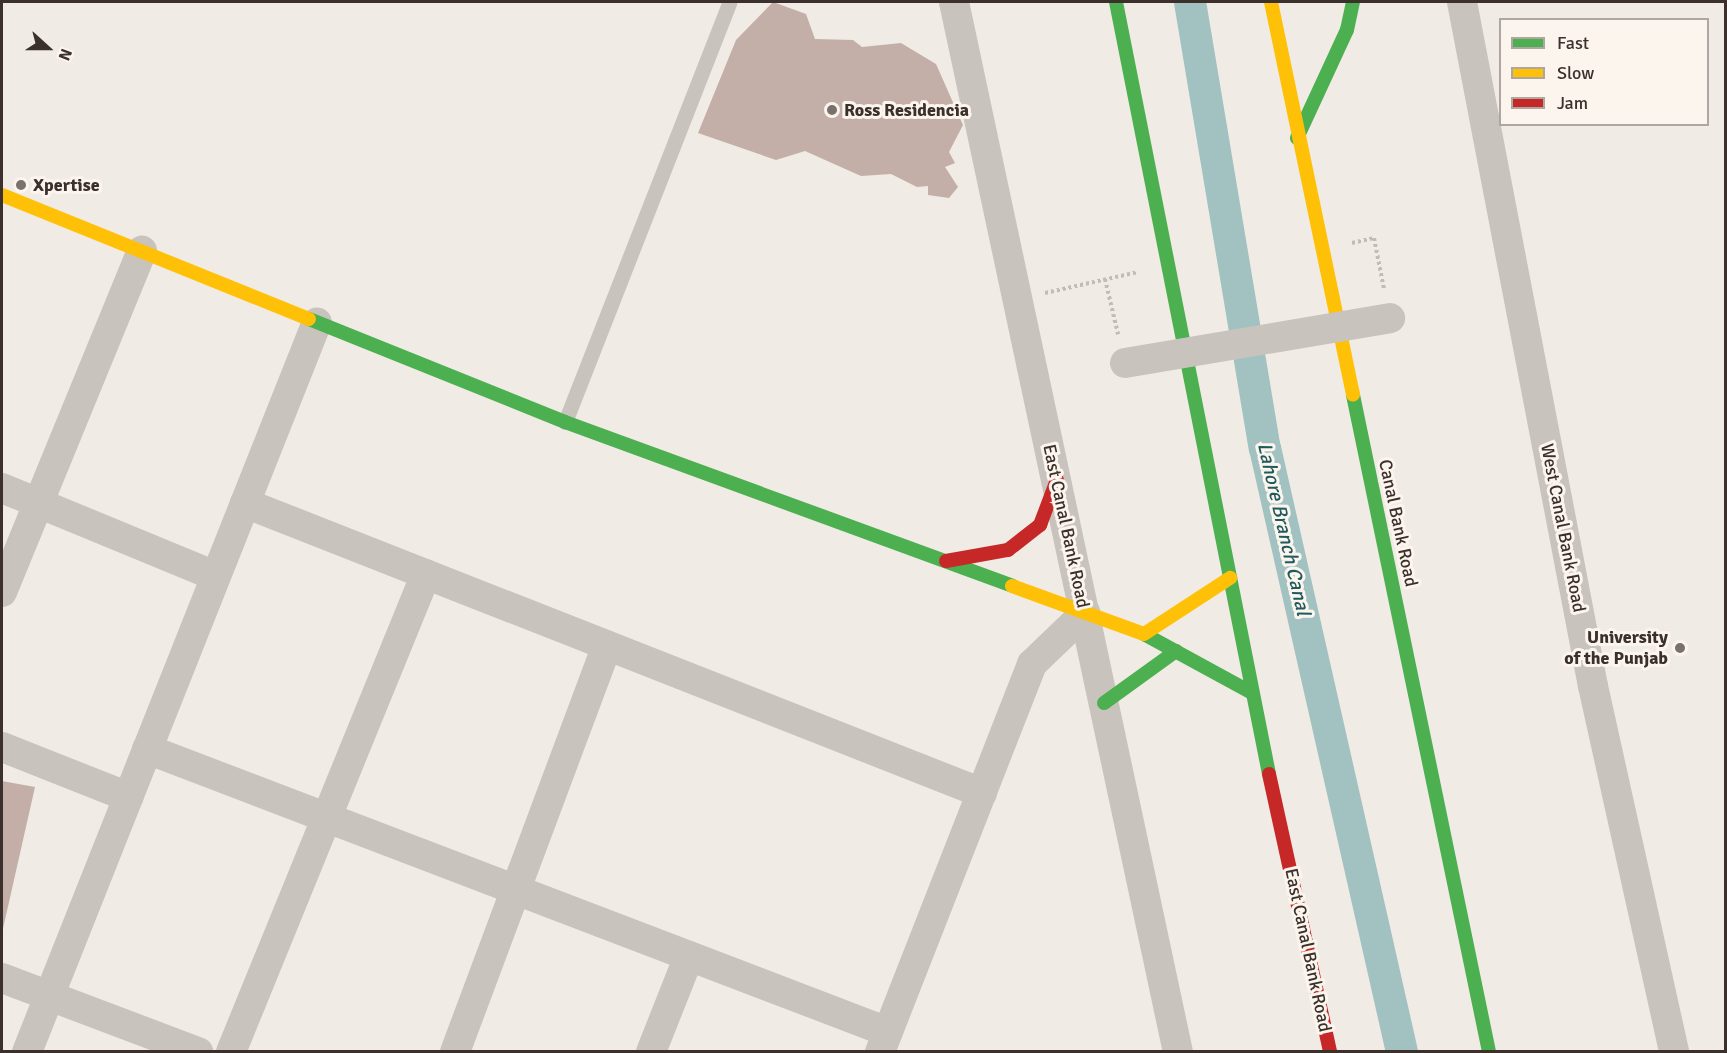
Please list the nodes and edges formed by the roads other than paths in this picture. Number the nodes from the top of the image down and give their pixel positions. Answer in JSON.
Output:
{"nodes":[{"id":1,"x":730,"y":2,"type":"edge"},
{"id":2,"x":954,"y":2,"type":"edge"},
{"id":3,"x":1116,"y":2,"type":"edge"},
{"id":4,"x":1271,"y":2,"type":"edge"},
{"id":5,"x":1353,"y":2,"type":"edge"},
{"id":6,"x":1462,"y":2,"type":"edge"},
{"id":7,"x":1297,"y":138,"type":"junction"},
{"id":8,"x":2,"y":195,"type":"edge"},
{"id":9,"x":142,"y":251,"type":"junction"},
{"id":10,"x":1390,"y":318,"type":"road end"},
{"id":11,"x":317,"y":322,"type":"junction"},
{"id":12,"x":1125,"y":363,"type":"road end"},
{"id":13,"x":565,"y":423,"type":"junction"},
{"id":14,"x":1057,"y":480,"type":"junction"},
{"id":15,"x":2,"y":488,"type":"edge"},
{"id":16,"x":39,"y":503,"type":"junction"},
{"id":17,"x":245,"y":503,"type":"junction"},
{"id":18,"x":943,"y":562,"type":"junction"},
{"id":19,"x":426,"y":574,"type":"junction"},
{"id":20,"x":216,"y":576,"type":"junction"},
{"id":21,"x":1230,"y":578,"type":"junction"},
{"id":22,"x":2,"y":592,"type":"edge"},
{"id":23,"x":1085,"y":613,"type":"junction"},
{"id":24,"x":1144,"y":634,"type":"junction"},
{"id":25,"x":607,"y":646,"type":"junction"},
{"id":26,"x":1176,"y":651,"type":"junction"},
{"id":27,"x":1251,"y":693,"type":"junction"},
{"id":28,"x":1104,"y":703,"type":"junction"},
{"id":29,"x":2,"y":747,"type":"edge"},
{"id":30,"x":147,"y":749,"type":"junction"},
{"id":31,"x":982,"y":793,"type":"junction"},
{"id":32,"x":128,"y":797,"type":"junction"},
{"id":33,"x":327,"y":818,"type":"junction"},
{"id":34,"x":515,"y":889,"type":"junction"},
{"id":35,"x":689,"y":956,"type":"junction"},
{"id":36,"x":2,"y":978,"type":"edge"},
{"id":37,"x":49,"y":995,"type":"junction"},
{"id":38,"x":884,"y":1042,"type":"edge"},
{"id":39,"x":27,"y":1052,"type":"edge"},
{"id":40,"x":198,"y":1052,"type":"edge"},
{"id":41,"x":231,"y":1052,"type":"edge"},
{"id":42,"x":455,"y":1052,"type":"edge"},
{"id":43,"x":651,"y":1052,"type":"edge"},
{"id":44,"x":1178,"y":1052,"type":"edge"},
{"id":45,"x":1330,"y":1052,"type":"edge"},
{"id":46,"x":1489,"y":1052,"type":"edge"},
{"id":47,"x":1674,"y":1052,"type":"edge"}],
"edges":[{"from":1,"to":13,"type":"lane"},
{"from":2,"to":14,"type":"street","name":"East Canal Bank Road"},
{"from":3,"to":21,"type":"main road","name":"East Canal Bank Road"},
{"from":4,"to":7,"type":"main road","name":"Canal Bank Road"},
{"from":5,"to":7,"type":"main road"},
{"from":6,"to":47,"type":"street","name":"West Canal Bank Road"},
{"from":7,"to":46,"type":"main road","name":"Canal Bank Road"},
{"from":8,"to":9,"type":"main road"},
{"from":9,"to":11,"type":"main road"},
{"from":9,"to":16,"type":"street"},
{"from":10,"to":12,"type":"street","bridge":true},
{"from":11,"to":13,"type":"main road"},
{"from":11,"to":17,"type":"street"},
{"from":13,"to":18,"type":"main road"},
{"from":14,"to":18,"type":"main road"},
{"from":14,"to":23,"type":"street","name":"East Canal Bank Road"},
{"from":15,"to":16,"type":"street"},
{"from":16,"to":20,"type":"street"},
{"from":16,"to":22,"type":"street"},
{"from":17,"to":19,"type":"street"},
{"from":17,"to":20,"type":"street"},
{"from":18,"to":23,"type":"main road"},
{"from":19,"to":25,"type":"street"},
{"from":19,"to":33,"type":"street"},
{"from":20,"to":30,"type":"street"},
{"from":21,"to":24,"type":"main road"},
{"from":21,"to":27,"type":"main road","name":"East Canal Bank Road"},
{"from":23,"to":24,"type":"main road"},
{"from":23,"to":28,"type":"street","name":"East Canal Bank Road"},
{"from":23,"to":31,"type":"street"},
{"from":24,"to":26,"type":"main road"},
{"from":25,"to":31,"type":"street"},
{"from":25,"to":34,"type":"street"},
{"from":26,"to":27,"type":"main road"},
{"from":26,"to":28,"type":"main road"},
{"from":27,"to":45,"type":"main road","name":"East Canal Bank Road"},
{"from":28,"to":44,"type":"street","name":"East Canal Bank Road"},
{"from":29,"to":32,"type":"street"},
{"from":30,"to":32,"type":"street"},
{"from":30,"to":33,"type":"street"},
{"from":31,"to":38,"type":"street"},
{"from":32,"to":37,"type":"street"},
{"from":33,"to":34,"type":"street"},
{"from":33,"to":41,"type":"street"},
{"from":34,"to":35,"type":"street"},
{"from":34,"to":42,"type":"street"},
{"from":35,"to":38,"type":"street"},
{"from":35,"to":43,"type":"street"},
{"from":36,"to":37,"type":"street"},
{"from":37,"to":39,"type":"street"},
{"from":37,"to":40,"type":"street"}]}
